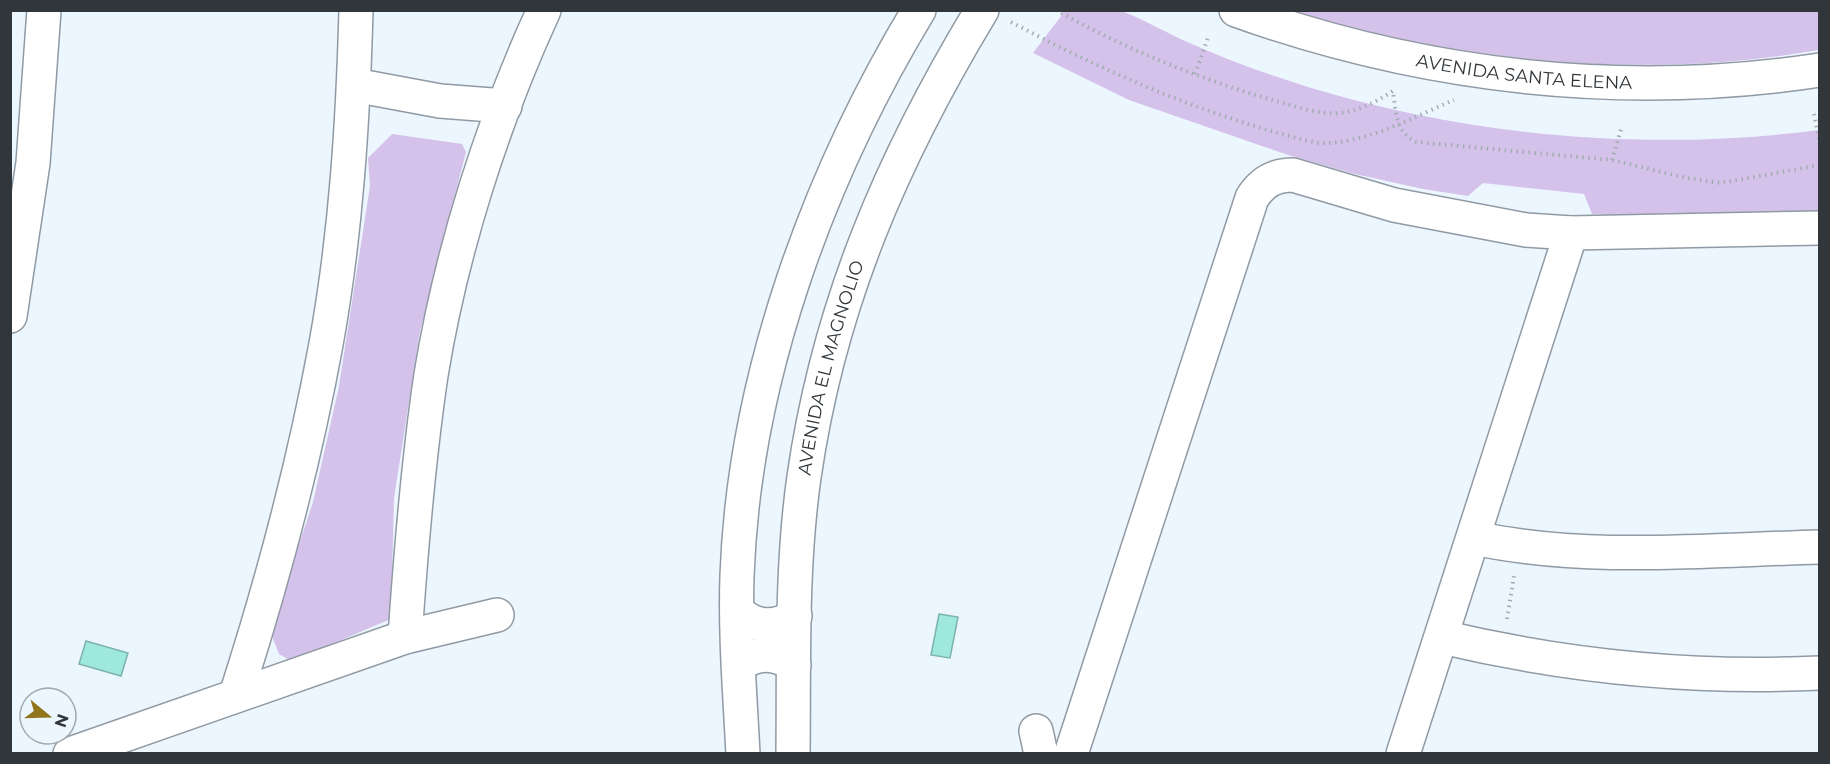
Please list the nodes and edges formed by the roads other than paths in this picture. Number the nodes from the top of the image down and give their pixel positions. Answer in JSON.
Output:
{"nodes":[{"id":1,"x":44,"y":10,"type":"edge"},
{"id":2,"x":356,"y":10,"type":"edge"},
{"id":3,"x":544,"y":10,"type":"edge"},
{"id":4,"x":919,"y":10,"type":"edge"},
{"id":5,"x":1236,"y":10,"type":"edge"},
{"id":6,"x":996,"y":16,"type":"edge"},
{"id":7,"x":1820,"y":70,"type":"edge"},
{"id":8,"x":354,"y":85,"type":"junction"},
{"id":9,"x":505,"y":106,"type":"junction"},
{"id":10,"x":1820,"y":228,"type":"edge"},
{"id":11,"x":1571,"y":233,"type":"junction"},
{"id":12,"x":10,"y":316,"type":"edge"},
{"id":13,"x":1474,"y":538,"type":"junction"},
{"id":14,"x":1820,"y":547,"type":"edge"},
{"id":15,"x":737,"y":612,"type":"junction"},
{"id":16,"x":497,"y":615,"type":"dead end"},
{"id":17,"x":795,"y":616,"type":"junction"},
{"id":18,"x":405,"y":637,"type":"junction"},
{"id":19,"x":1442,"y":637,"type":"junction"},
{"id":20,"x":739,"y":665,"type":"junction"},
{"id":21,"x":794,"y":665,"type":"junction"},
{"id":22,"x":1820,"y":673,"type":"edge"},
{"id":23,"x":236,"y":695,"type":"junction"},
{"id":24,"x":70,"y":753,"type":"edge"},
{"id":25,"x":743,"y":753,"type":"edge"},
{"id":26,"x":793,"y":753,"type":"edge"},
{"id":27,"x":1071,"y":753,"type":"edge"},
{"id":28,"x":1403,"y":753,"type":"edge"}],
"edges":[{"from":1,"to":12,"type":"street"},
{"from":2,"to":8,"type":"street"},
{"from":3,"to":9,"type":"street"},
{"from":4,"to":15,"type":"street"},
{"from":5,"to":7,"type":"street","name":"AVENIDA SANTA ELENA"},
{"from":6,"to":17,"type":"street","name":"AVENIDA EL MAGNOLIO"},
{"from":8,"to":9,"type":"street"},
{"from":8,"to":23,"type":"street"},
{"from":9,"to":18,"type":"street"},
{"from":10,"to":11,"type":"street"},
{"from":11,"to":13,"type":"street"},
{"from":11,"to":27,"type":"street"},
{"from":13,"to":14,"type":"street"},
{"from":13,"to":19,"type":"street"},
{"from":15,"to":17,"type":"street"},
{"from":15,"to":20,"type":"street"},
{"from":16,"to":18,"type":"street"},
{"from":17,"to":21,"type":"street","name":"AVENIDA EL MAGNOLIO"},
{"from":18,"to":23,"type":"street"},
{"from":19,"to":22,"type":"street"},
{"from":19,"to":28,"type":"street"},
{"from":20,"to":21,"type":"street"},
{"from":20,"to":25,"type":"street"},
{"from":21,"to":26,"type":"street","name":"AVENIDA EL MAGNOLIO"},
{"from":23,"to":24,"type":"street"}]}
